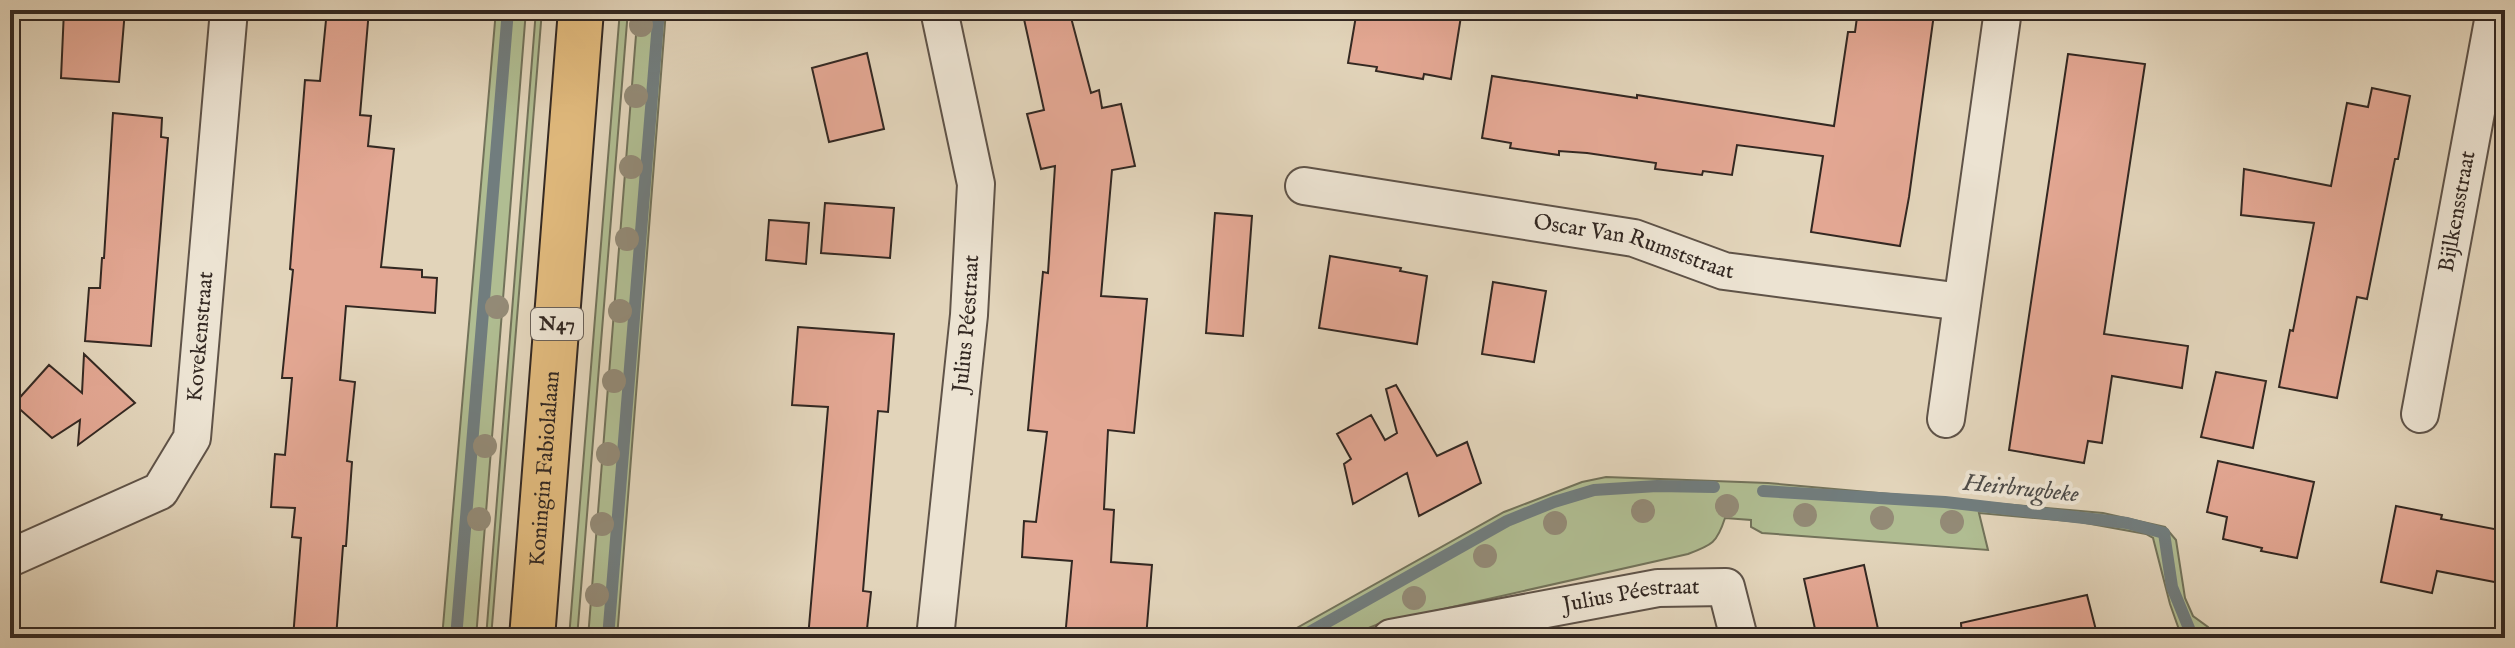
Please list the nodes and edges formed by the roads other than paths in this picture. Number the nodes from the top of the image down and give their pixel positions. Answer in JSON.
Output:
{"nodes":[{"id":1,"x":229,"y":10,"type":"edge"},
{"id":2,"x":581,"y":10,"type":"edge"},
{"id":3,"x":939,"y":10,"type":"edge"},
{"id":4,"x":2003,"y":10,"type":"edge"},
{"id":5,"x":2495,"y":10,"type":"edge"},
{"id":6,"x":1304,"y":186,"type":"dead end"},
{"id":7,"x":1962,"y":302,"type":"junction"},
{"id":8,"x":2420,"y":414,"type":"dead end"},
{"id":9,"x":1946,"y":419,"type":"dead end"},
{"id":10,"x":10,"y":558,"type":"edge"},
{"id":11,"x":532,"y":638,"type":"edge"},
{"id":12,"x":935,"y":638,"type":"edge"},
{"id":13,"x":1391,"y":638,"type":"edge"},
{"id":14,"x":1739,"y":638,"type":"edge"}],
"edges":[{"from":1,"to":10,"type":"street","name":"Kovekenstraat"},
{"from":2,"to":11,"type":"main road","name":"Koningin Fabiolalaan","number":"N47"},
{"from":3,"to":12,"type":"street","name":"Julius Péestraat"},
{"from":4,"to":7,"type":"street"},
{"from":5,"to":8,"type":"street","name":"Bijlkensstraat"},
{"from":6,"to":7,"type":"street","name":"Oscar Van Rumststraat"},
{"from":7,"to":9,"type":"street"},
{"from":13,"to":14,"type":"street","name":"Julius Péestraat"}]}
